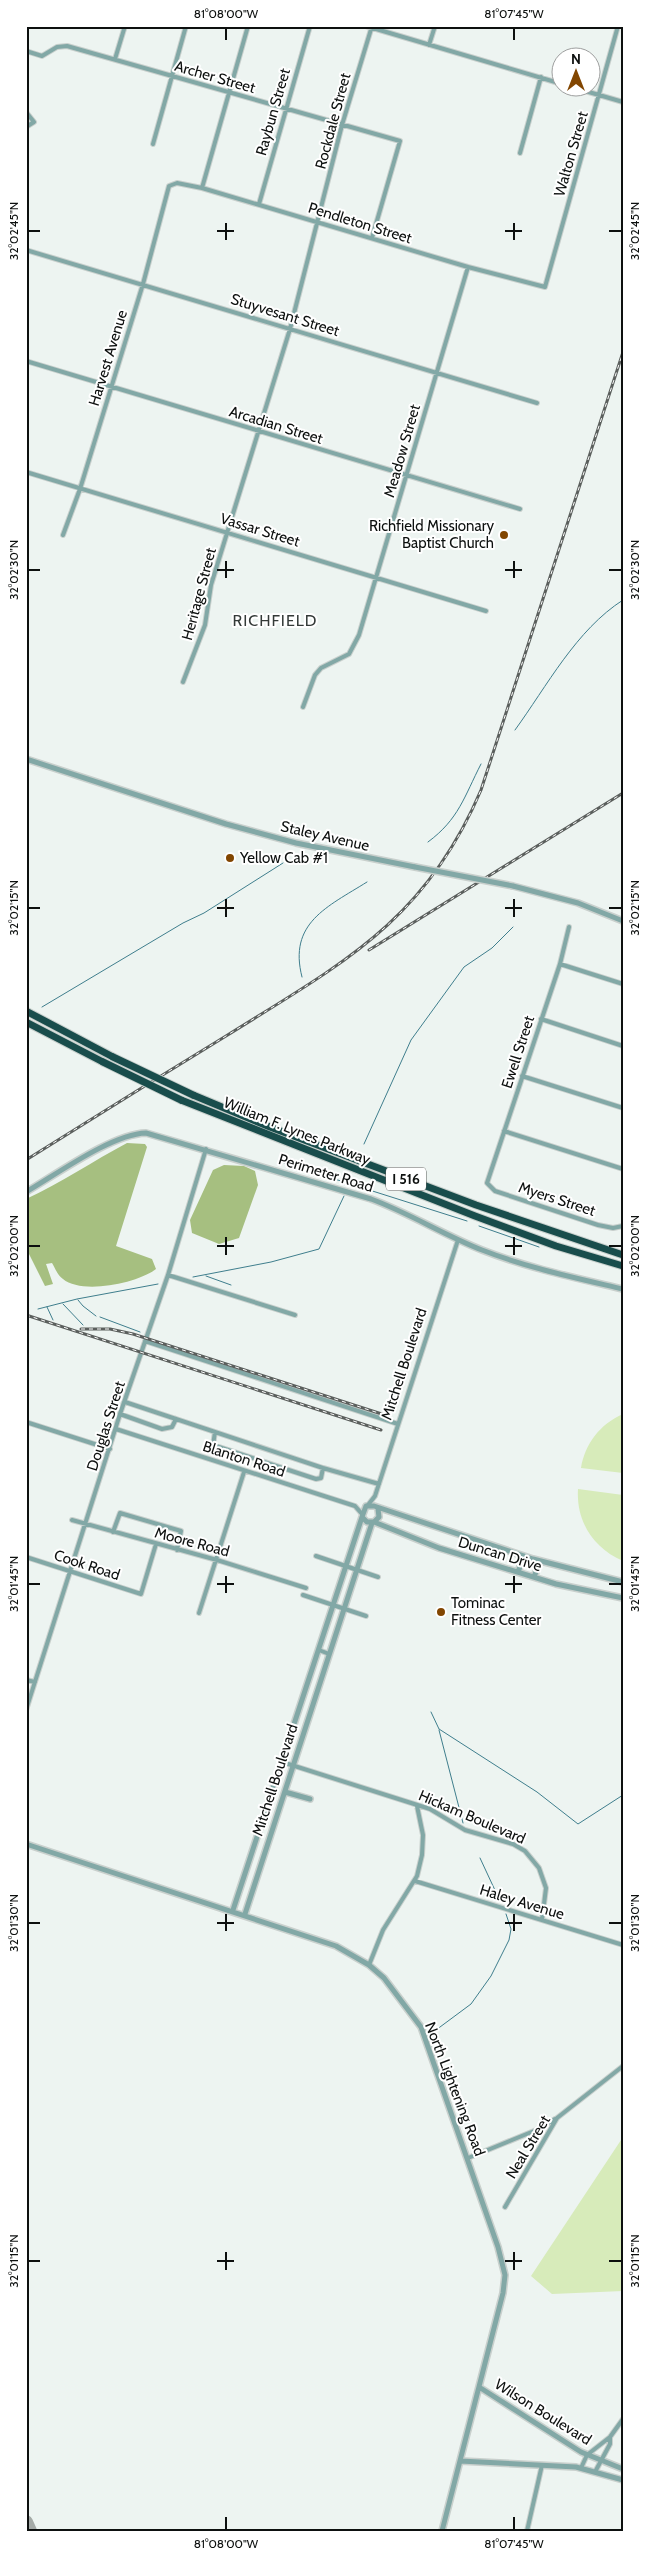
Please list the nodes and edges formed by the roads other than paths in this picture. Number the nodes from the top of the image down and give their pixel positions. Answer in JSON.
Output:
{"nodes":[{"id":1,"x":125,"y":26,"type":"edge"},
{"id":2,"x":186,"y":26,"type":"edge"},
{"id":3,"x":248,"y":26,"type":"edge"},
{"id":4,"x":310,"y":26,"type":"edge"},
{"id":5,"x":366,"y":26,"type":"edge"},
{"id":6,"x":435,"y":26,"type":"edge"},
{"id":7,"x":618,"y":26,"type":"edge"},
{"id":8,"x":372,"y":27,"type":"edge"},
{"id":9,"x":429,"y":45,"type":"junction"},
{"id":10,"x":26,"y":51,"type":"edge"},
{"id":11,"x":115,"y":59,"type":"junction"},
{"id":12,"x":172,"y":76,"type":"junction"},
{"id":13,"x":541,"y":78,"type":"junction"},
{"id":14,"x":552,"y":81,"type":"edge"},
{"id":15,"x":602,"y":84,"type":"edge"},
{"id":16,"x":228,"y":92,"type":"junction"},
{"id":17,"x":602,"y":96,"type":"edge"},
{"id":18,"x":598,"y":98,"type":"edge"},
{"id":19,"x":623,"y":102,"type":"edge"},
{"id":20,"x":285,"y":108,"type":"junction"},
{"id":21,"x":26,"y":112,"type":"edge"},
{"id":22,"x":26,"y":126,"type":"edge"},
{"id":23,"x":342,"y":126,"type":"junction"},
{"id":24,"x":153,"y":144,"type":"dead end"},
{"id":25,"x":520,"y":153,"type":"dead end"},
{"id":26,"x":169,"y":186,"type":"joint"},
{"id":27,"x":202,"y":188,"type":"junction"},
{"id":28,"x":259,"y":204,"type":"junction"},
{"id":29,"x":318,"y":222,"type":"junction"},
{"id":30,"x":372,"y":238,"type":"junction"},
{"id":31,"x":26,"y":250,"type":"edge"},
{"id":32,"x":468,"y":267,"type":"junction"},
{"id":33,"x":143,"y":284,"type":"junction"},
{"id":34,"x":545,"y":287,"type":"joint"},
{"id":35,"x":290,"y":328,"type":"junction"},
{"id":36,"x":26,"y":361,"type":"edge"},
{"id":37,"x":436,"y":373,"type":"junction"},
{"id":38,"x":111,"y":387,"type":"junction"},
{"id":39,"x":537,"y":403,"type":"dead end"},
{"id":40,"x":258,"y":432,"type":"junction"},
{"id":41,"x":26,"y":472,"type":"edge"},
{"id":42,"x":406,"y":476,"type":"junction"},
{"id":43,"x":80,"y":489,"type":"junction"},
{"id":44,"x":520,"y":509,"type":"dead end"},
{"id":45,"x":228,"y":532,"type":"junction"},
{"id":46,"x":63,"y":535,"type":"dead end"},
{"id":47,"x":375,"y":578,"type":"junction"},
{"id":48,"x":486,"y":611,"type":"dead end"},
{"id":49,"x":183,"y":682,"type":"dead end"},
{"id":50,"x":304,"y":707,"type":"dead end"},
{"id":51,"x":26,"y":759,"type":"edge"},
{"id":52,"x":623,"y":921,"type":"edge"},
{"id":53,"x":569,"y":927,"type":"dead end"},
{"id":54,"x":560,"y":964,"type":"junction"},
{"id":55,"x":623,"y":984,"type":"edge"},
{"id":56,"x":26,"y":1011,"type":"edge"},
{"id":57,"x":541,"y":1020,"type":"junction"},
{"id":58,"x":26,"y":1022,"type":"edge"},
{"id":59,"x":623,"y":1046,"type":"edge"},
{"id":60,"x":522,"y":1076,"type":"junction"},
{"id":61,"x":623,"y":1108,"type":"edge"},
{"id":62,"x":504,"y":1131,"type":"junction"},
{"id":63,"x":206,"y":1150,"type":"junction"},
{"id":64,"x":623,"y":1169,"type":"edge"},
{"id":65,"x":488,"y":1183,"type":"joint"},
{"id":66,"x":26,"y":1192,"type":"edge"},
{"id":67,"x":623,"y":1226,"type":"edge"},
{"id":68,"x":458,"y":1240,"type":"junction"},
{"id":69,"x":623,"y":1255,"type":"edge"},
{"id":70,"x":623,"y":1266,"type":"edge"},
{"id":71,"x":168,"y":1276,"type":"junction"},
{"id":72,"x":623,"y":1289,"type":"edge"},
{"id":73,"x":294,"y":1315,"type":"dead end"},
{"id":74,"x":145,"y":1341,"type":"junction"},
{"id":75,"x":125,"y":1402,"type":"junction"},
{"id":76,"x":120,"y":1414,"type":"junction"},
{"id":77,"x":176,"y":1419,"type":"junction"},
{"id":78,"x":26,"y":1422,"type":"edge"},
{"id":79,"x":398,"y":1424,"type":"junction"},
{"id":80,"x":116,"y":1429,"type":"junction"},
{"id":81,"x":216,"y":1432,"type":"junction"},
{"id":82,"x":110,"y":1449,"type":"junction"},
{"id":83,"x":323,"y":1468,"type":"junction"},
{"id":84,"x":244,"y":1472,"type":"junction"},
{"id":85,"x":379,"y":1484,"type":"junction"},
{"id":86,"x":375,"y":1496,"type":"junction"},
{"id":87,"x":367,"y":1505,"type":"junction"},
{"id":88,"x":355,"y":1506,"type":"junction"},
{"id":89,"x":378,"y":1509,"type":"junction"},
{"id":90,"x":362,"y":1516,"type":"junction"},
{"id":91,"x":72,"y":1520,"type":"dead end"},
{"id":92,"x":373,"y":1523,"type":"junction"},
{"id":93,"x":85,"y":1525,"type":"junction"},
{"id":94,"x":386,"y":1529,"type":"junction"},
{"id":95,"x":113,"y":1532,"type":"junction"},
{"id":96,"x":369,"y":1533,"type":"junction"},
{"id":97,"x":156,"y":1544,"type":"junction"},
{"id":98,"x":177,"y":1550,"type":"junction"},
{"id":99,"x":26,"y":1556,"type":"edge"},
{"id":100,"x":316,"y":1556,"type":"dead end"},
{"id":101,"x":524,"y":1556,"type":"junction"},
{"id":102,"x":217,"y":1560,"type":"junction"},
{"id":103,"x":540,"y":1561,"type":"junction"},
{"id":104,"x":346,"y":1566,"type":"junction"},
{"id":105,"x":357,"y":1569,"type":"junction"},
{"id":106,"x":71,"y":1572,"type":"junction"},
{"id":107,"x":518,"y":1572,"type":"junction"},
{"id":108,"x":378,"y":1577,"type":"dead end"},
{"id":109,"x":534,"y":1577,"type":"junction"},
{"id":110,"x":623,"y":1582,"type":"edge"},
{"id":111,"x":306,"y":1588,"type":"dead end"},
{"id":112,"x":303,"y":1595,"type":"dead end"},
{"id":113,"x":623,"y":1598,"type":"edge"},
{"id":114,"x":333,"y":1604,"type":"junction"},
{"id":115,"x":344,"y":1609,"type":"junction"},
{"id":116,"x":199,"y":1613,"type":"dead end"},
{"id":117,"x":366,"y":1616,"type":"dead end"},
{"id":118,"x":318,"y":1650,"type":"junction"},
{"id":119,"x":329,"y":1654,"type":"junction"},
{"id":120,"x":26,"y":1680,"type":"edge"},
{"id":121,"x":35,"y":1682,"type":"junction"},
{"id":122,"x":26,"y":1710,"type":"edge"},
{"id":123,"x":282,"y":1762,"type":"junction"},
{"id":124,"x":294,"y":1765,"type":"junction"},
{"id":125,"x":285,"y":1792,"type":"junction"},
{"id":126,"x":310,"y":1799,"type":"dead end"},
{"id":127,"x":417,"y":1806,"type":"junction"},
{"id":128,"x":26,"y":1844,"type":"edge"},
{"id":129,"x":248,"y":1865,"type":"junction"},
{"id":130,"x":259,"y":1869,"type":"junction"},
{"id":131,"x":416,"y":1881,"type":"junction"},
{"id":132,"x":233,"y":1910,"type":"junction"},
{"id":133,"x":245,"y":1914,"type":"junction"},
{"id":134,"x":542,"y":1920,"type":"junction"},
{"id":135,"x":623,"y":1944,"type":"edge"},
{"id":136,"x":368,"y":1965,"type":"junction"},
{"id":137,"x":623,"y":2066,"type":"edge"},
{"id":138,"x":557,"y":2118,"type":"junction"},
{"id":139,"x":468,"y":2158,"type":"junction"},
{"id":140,"x":505,"y":2207,"type":"dead end"},
{"id":141,"x":479,"y":2387,"type":"junction"},
{"id":142,"x":623,"y":2419,"type":"edge"},
{"id":143,"x":610,"y":2437,"type":"junction"},
{"id":144,"x":587,"y":2455,"type":"junction"},
{"id":145,"x":460,"y":2460,"type":"junction"},
{"id":146,"x":600,"y":2460,"type":"junction"},
{"id":147,"x":542,"y":2464,"type":"junction"},
{"id":148,"x":581,"y":2468,"type":"junction"},
{"id":149,"x":623,"y":2469,"type":"edge"},
{"id":150,"x":595,"y":2472,"type":"junction"},
{"id":151,"x":623,"y":2480,"type":"edge"},
{"id":152,"x":442,"y":2531,"type":"edge"},
{"id":153,"x":527,"y":2531,"type":"edge"}],
"edges":[{"from":1,"to":11,"type":"street"},
{"from":2,"to":12,"type":"street"},
{"from":3,"to":16,"type":"street"},
{"from":4,"to":20,"type":"street","name":"Raybun Street"},
{"from":5,"to":8,"type":"street"},
{"from":6,"to":9,"type":"street"},
{"from":7,"to":15,"type":"street","name":"Walton Street"},
{"from":8,"to":9,"type":"street"},
{"from":8,"to":23,"type":"street","name":"Rockdale Street"},
{"from":9,"to":13,"type":"street"},
{"from":10,"to":11,"type":"street","name":"Archer Street"},
{"from":11,"to":12,"type":"street","name":"Archer Street"},
{"from":12,"to":16,"type":"street","name":"Archer Street"},
{"from":12,"to":24,"type":"street"},
{"from":13,"to":14,"type":"street"},
{"from":13,"to":25,"type":"street"},
{"from":16,"to":20,"type":"street","name":"Archer Street"},
{"from":16,"to":27,"type":"street"},
{"from":17,"to":19,"type":"street"},
{"from":18,"to":34,"type":"street","name":"Walton Street"},
{"from":20,"to":23,"type":"street","name":"Archer Street"},
{"from":20,"to":28,"type":"street","name":"Raybun Street"},
{"from":21,"to":22,"type":"street"},
{"from":23,"to":29,"type":"street","name":"Rockdale Street"},
{"from":23,"to":30,"type":"street","name":"Archer Street"},
{"from":26,"to":27,"type":"street","name":"Pendleton Street"},
{"from":26,"to":33,"type":"street","name":"Harvest Avenue"},
{"from":27,"to":28,"type":"street","name":"Pendleton Street"},
{"from":28,"to":29,"type":"street","name":"Pendleton Street"},
{"from":29,"to":30,"type":"street","name":"Pendleton Street"},
{"from":29,"to":35,"type":"street","name":"Heritage Street"},
{"from":30,"to":32,"type":"street","name":"Pendleton Street"},
{"from":31,"to":33,"type":"street","name":"Stuyvesant Street"},
{"from":32,"to":34,"type":"street","name":"Pendleton Street"},
{"from":32,"to":37,"type":"street","name":"Meadow Street"},
{"from":33,"to":35,"type":"street","name":"Stuyvesant Street"},
{"from":33,"to":38,"type":"street","name":"Harvest Avenue"},
{"from":35,"to":37,"type":"street","name":"Stuyvesant Street"},
{"from":35,"to":40,"type":"street","name":"Heritage Street"},
{"from":36,"to":38,"type":"street","name":"Arcadian Street"},
{"from":37,"to":39,"type":"street","name":"Stuyvesant Street"},
{"from":37,"to":42,"type":"street","name":"Meadow Street"},
{"from":38,"to":40,"type":"street","name":"Arcadian Street"},
{"from":38,"to":43,"type":"street","name":"Harvest Avenue"},
{"from":40,"to":42,"type":"street","name":"Arcadian Street"},
{"from":40,"to":45,"type":"street","name":"Heritage Street"},
{"from":41,"to":43,"type":"street","name":"Vassar Street"},
{"from":42,"to":44,"type":"street","name":"Arcadian Street"},
{"from":42,"to":47,"type":"street","name":"Meadow Street"},
{"from":43,"to":45,"type":"street","name":"Vassar Street"},
{"from":43,"to":46,"type":"street","name":"Harvest Avenue"},
{"from":45,"to":47,"type":"street","name":"Vassar Street"},
{"from":45,"to":49,"type":"street","name":"Heritage Street"},
{"from":47,"to":48,"type":"street","name":"Vassar Street"},
{"from":47,"to":50,"type":"street","name":"Meadow Street"},
{"from":51,"to":52,"type":"street","name":"Staley Avenue","bridge":true},
{"from":53,"to":54,"type":"street","name":"Ewell Street"},
{"from":54,"to":55,"type":"street"},
{"from":54,"to":57,"type":"street","name":"Ewell Street"},
{"from":56,"to":69,"type":"highway","name":"William F. Lynes Parkway","number":"I 516","bridge":true},
{"from":57,"to":59,"type":"street"},
{"from":57,"to":60,"type":"street","name":"Ewell Street"},
{"from":58,"to":70,"type":"highway","name":"William F. Lynes Parkway","number":"I 516","bridge":true},
{"from":60,"to":61,"type":"street"},
{"from":60,"to":62,"type":"street","name":"Ewell Street"},
{"from":62,"to":64,"type":"street"},
{"from":62,"to":65,"type":"street","name":"Ewell Street"},
{"from":63,"to":66,"type":"street","name":"Perimeter Road"},
{"from":63,"to":68,"type":"street","name":"Perimeter Road"},
{"from":63,"to":71,"type":"street","name":"Douglas Street"},
{"from":65,"to":67,"type":"street","name":"Myers Street"},
{"from":68,"to":72,"type":"street","name":"Perimeter Road"},
{"from":68,"to":79,"type":"street","name":"Mitchell Boulevard"},
{"from":71,"to":73,"type":"street"},
{"from":71,"to":74,"type":"street","name":"Douglas Street"},
{"from":74,"to":75,"type":"street","name":"Douglas Street"},
{"from":74,"to":79,"type":"street"},
{"from":75,"to":76,"type":"street","name":"Douglas Street"},
{"from":75,"to":77,"type":"street"},
{"from":76,"to":77,"type":"street"},
{"from":76,"to":80,"type":"street","name":"Douglas Street"},
{"from":77,"to":81,"type":"street"},
{"from":78,"to":82,"type":"street"},
{"from":79,"to":85,"type":"street","name":"Mitchell Boulevard"},
{"from":80,"to":82,"type":"street","name":"Douglas Street"},
{"from":80,"to":84,"type":"street","name":"Blanton Road"},
{"from":81,"to":83,"type":"street"},
{"from":81,"to":83,"type":"street"},
{"from":82,"to":93,"type":"street","name":"Douglas Street"},
{"from":83,"to":85,"type":"street"},
{"from":84,"to":88,"type":"street","name":"Blanton Road"},
{"from":84,"to":102,"type":"street"},
{"from":85,"to":86,"type":"street","name":"Mitchell Boulevard"},
{"from":86,"to":87,"type":"street","name":"Mitchell Boulevard"},
{"from":86,"to":89,"type":"street"},
{"from":87,"to":88,"type":"street"},
{"from":87,"to":89,"type":"street"},
{"from":87,"to":90,"type":"street"},
{"from":88,"to":90,"type":"street"},
{"from":89,"to":92,"type":"street"},
{"from":89,"to":101,"type":"street","name":"Duncan Drive"},
{"from":90,"to":92,"type":"street"},
{"from":90,"to":104,"type":"street","name":"Mitchell Boulevard"},
{"from":91,"to":93,"type":"street","name":"Moore Road"},
{"from":92,"to":94,"type":"street","name":"Duncan Drive"},
{"from":92,"to":96,"type":"street","name":"Mitchell Boulevard"},
{"from":93,"to":95,"type":"street","name":"Moore Road"},
{"from":93,"to":106,"type":"street","name":"Douglas Street"},
{"from":94,"to":96,"type":"street"},
{"from":94,"to":107,"type":"street","name":"Duncan Drive"},
{"from":95,"to":97,"type":"street","name":"Moore Road"},
{"from":95,"to":98,"type":"street"},
{"from":96,"to":105,"type":"street","name":"Mitchell Boulevard"},
{"from":97,"to":98,"type":"street","name":"Moore Road"},
{"from":97,"to":106,"type":"street","name":"Cook Road"},
{"from":98,"to":102,"type":"street","name":"Moore Road"},
{"from":99,"to":106,"type":"street","name":"Cook Road"},
{"from":100,"to":104,"type":"street"},
{"from":101,"to":103,"type":"street","name":"Duncan Drive"},
{"from":101,"to":107,"type":"street"},
{"from":102,"to":111,"type":"street","name":"Moore Road"},
{"from":102,"to":116,"type":"street"},
{"from":103,"to":109,"type":"street"},
{"from":103,"to":110,"type":"street","name":"Duncan Drive"},
{"from":104,"to":105,"type":"street"},
{"from":104,"to":114,"type":"street","name":"Mitchell Boulevard"},
{"from":105,"to":108,"type":"street"},
{"from":105,"to":115,"type":"street","name":"Mitchell Boulevard"},
{"from":106,"to":121,"type":"street","name":"Douglas Street"},
{"from":107,"to":109,"type":"street","name":"Duncan Drive"},
{"from":109,"to":113,"type":"street","name":"Duncan Drive"},
{"from":112,"to":114,"type":"street"},
{"from":114,"to":115,"type":"street"},
{"from":114,"to":118,"type":"street","name":"Mitchell Boulevard"},
{"from":115,"to":117,"type":"street"},
{"from":115,"to":119,"type":"street","name":"Mitchell Boulevard"},
{"from":118,"to":119,"type":"street"},
{"from":118,"to":123,"type":"street","name":"Mitchell Boulevard"},
{"from":119,"to":124,"type":"street","name":"Mitchell Boulevard"},
{"from":120,"to":121,"type":"street"},
{"from":121,"to":122,"type":"street","name":"Douglas Street"},
{"from":123,"to":124,"type":"street","name":"Hickam Boulevard"},
{"from":123,"to":129,"type":"street","name":"Mitchell Boulevard"},
{"from":124,"to":125,"type":"street","name":"Mitchell Boulevard"},
{"from":124,"to":127,"type":"street","name":"Hickam Boulevard"},
{"from":125,"to":126,"type":"street"},
{"from":125,"to":130,"type":"street","name":"Mitchell Boulevard"},
{"from":127,"to":131,"type":"street"},
{"from":127,"to":134,"type":"street","name":"Hickam Boulevard"},
{"from":128,"to":132,"type":"street","name":"North Lightening Road"},
{"from":129,"to":130,"type":"street"},
{"from":129,"to":132,"type":"street","name":"Mitchell Boulevard"},
{"from":130,"to":133,"type":"street","name":"Mitchell Boulevard"},
{"from":131,"to":134,"type":"street","name":"Haley Avenue"},
{"from":131,"to":136,"type":"street"},
{"from":132,"to":133,"type":"street","name":"North Lightening Road"},
{"from":133,"to":136,"type":"street","name":"North Lightening Road"},
{"from":134,"to":135,"type":"street","name":"Haley Avenue"},
{"from":136,"to":139,"type":"street","name":"North Lightening Road"},
{"from":137,"to":138,"type":"street","name":"Neal Street"},
{"from":138,"to":139,"type":"street"},
{"from":138,"to":140,"type":"street","name":"Neal Street"},
{"from":139,"to":141,"type":"street","name":"North Lightening Road"},
{"from":141,"to":144,"type":"street","name":"Wilson Boulevard"},
{"from":141,"to":145,"type":"street","name":"North Lightening Road"},
{"from":142,"to":143,"type":"street"},
{"from":143,"to":144,"type":"street"},
{"from":143,"to":146,"type":"street"},
{"from":144,"to":146,"type":"street","name":"Wilson Boulevard"},
{"from":144,"to":148,"type":"street"},
{"from":145,"to":147,"type":"street","name":"Wilson Boulevard"},
{"from":145,"to":152,"type":"street","name":"North Lightening Road"},
{"from":146,"to":149,"type":"street","name":"Wilson Boulevard"},
{"from":146,"to":150,"type":"street"},
{"from":147,"to":148,"type":"street","name":"Wilson Boulevard"},
{"from":147,"to":153,"type":"street"},
{"from":148,"to":150,"type":"street","name":"Wilson Boulevard"},
{"from":150,"to":151,"type":"street","name":"Wilson Boulevard"}]}
